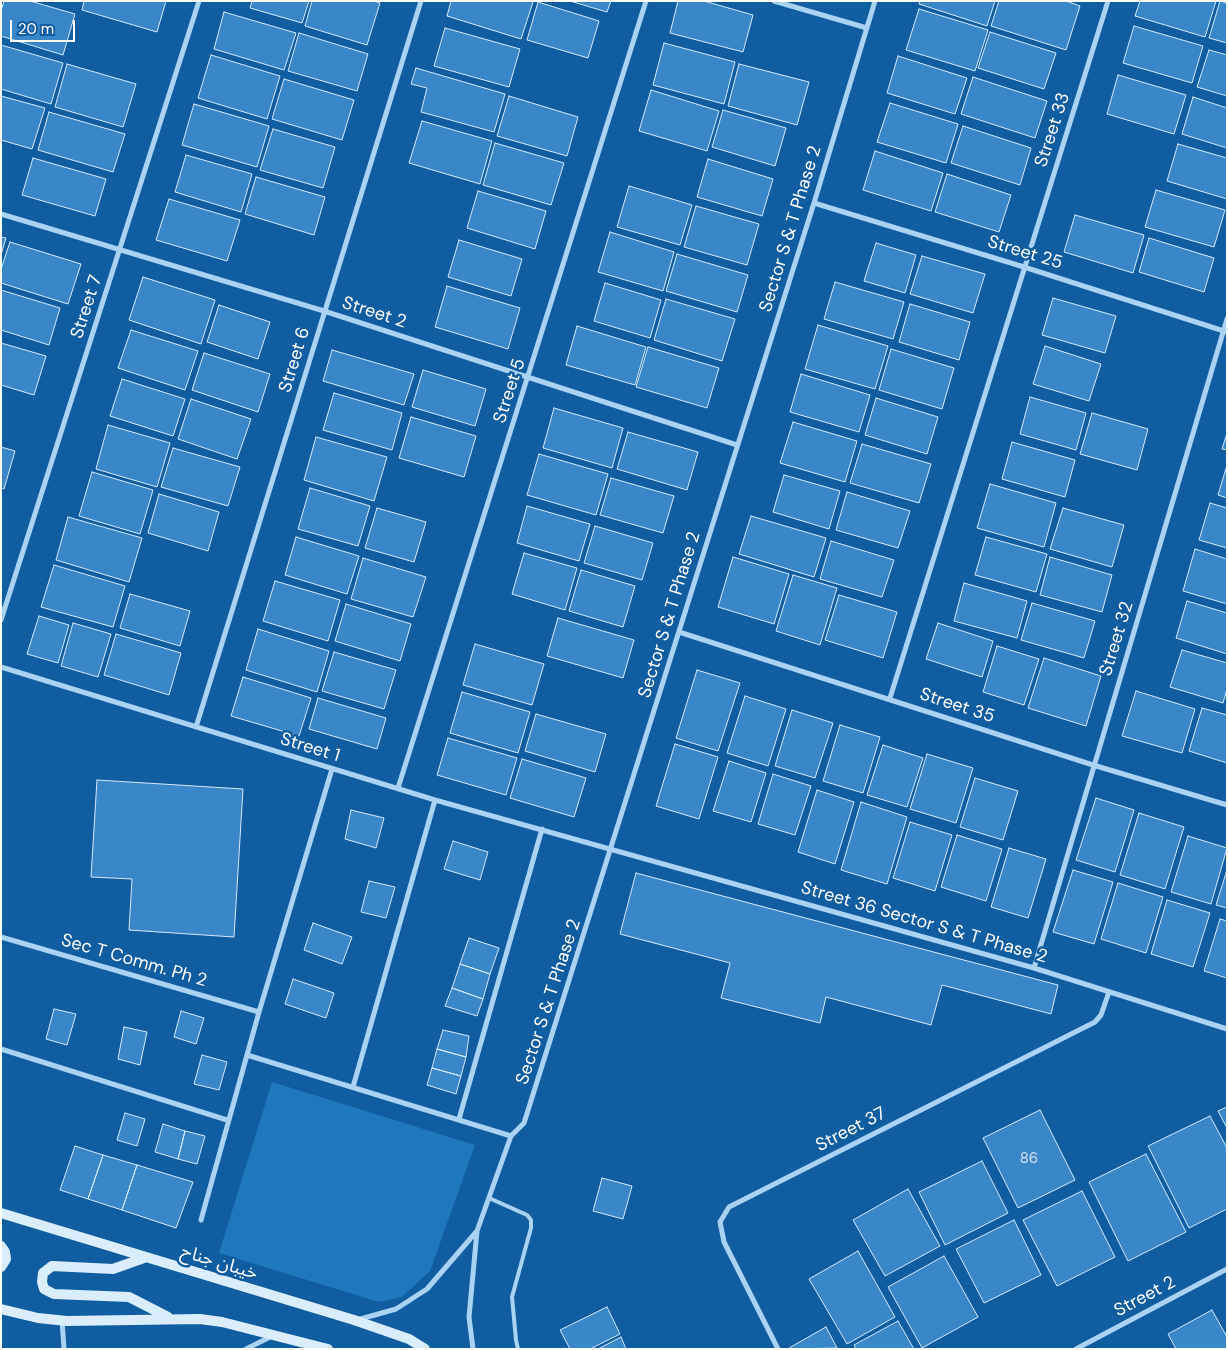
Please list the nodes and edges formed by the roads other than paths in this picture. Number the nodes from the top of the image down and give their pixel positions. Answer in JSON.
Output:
{"nodes":[{"id":1,"x":199,"y":1,"type":"edge"},
{"id":2,"x":421,"y":1,"type":"edge"},
{"id":3,"x":646,"y":1,"type":"edge"},
{"id":4,"x":774,"y":1,"type":"edge"},
{"id":5,"x":875,"y":1,"type":"edge"},
{"id":6,"x":1108,"y":1,"type":"edge"},
{"id":7,"x":867,"y":28,"type":"junction"},
{"id":8,"x":814,"y":203,"type":"junction"},
{"id":9,"x":1,"y":214,"type":"edge"},
{"id":10,"x":120,"y":248,"type":"junction"},
{"id":11,"x":1024,"y":266,"type":"junction"},
{"id":12,"x":324,"y":311,"type":"junction"},
{"id":13,"x":1227,"y":319,"type":"edge"},
{"id":14,"x":1225,"y":332,"type":"edge"},
{"id":15,"x":528,"y":379,"type":"junction"},
{"id":16,"x":737,"y":445,"type":"junction"},
{"id":17,"x":1,"y":620,"type":"edge"},
{"id":18,"x":679,"y":632,"type":"junction"},
{"id":19,"x":1,"y":666,"type":"edge"},
{"id":20,"x":890,"y":698,"type":"junction"},
{"id":21,"x":196,"y":727,"type":"junction"},
{"id":22,"x":1093,"y":765,"type":"junction"},
{"id":23,"x":332,"y":769,"type":"junction"},
{"id":24,"x":398,"y":788,"type":"junction"},
{"id":25,"x":435,"y":800,"type":"junction"},
{"id":26,"x":1227,"y":805,"type":"edge"},
{"id":27,"x":542,"y":829,"type":"junction"},
{"id":28,"x":612,"y":849,"type":"junction"},
{"id":29,"x":1,"y":937,"type":"edge"},
{"id":30,"x":1034,"y":968,"type":"junction"},
{"id":31,"x":1109,"y":992,"type":"junction"},
{"id":32,"x":258,"y":1012,"type":"junction"},
{"id":33,"x":1227,"y":1029,"type":"edge"},
{"id":34,"x":1,"y":1049,"type":"edge"},
{"id":35,"x":247,"y":1055,"type":"junction"},
{"id":36,"x":353,"y":1087,"type":"junction"},
{"id":37,"x":459,"y":1119,"type":"junction"},
{"id":38,"x":228,"y":1120,"type":"junction"},
{"id":39,"x":511,"y":1136,"type":"junction"},
{"id":40,"x":489,"y":1198,"type":"junction"},
{"id":41,"x":1,"y":1213,"type":"edge"},
{"id":42,"x":200,"y":1220,"type":"dead end"},
{"id":43,"x":477,"y":1231,"type":"junction"},
{"id":44,"x":1,"y":1246,"type":"edge"},
{"id":45,"x":144,"y":1258,"type":"junction"},
{"id":46,"x":1,"y":1267,"type":"edge"},
{"id":47,"x":1227,"y":1270,"type":"edge"},
{"id":48,"x":1,"y":1309,"type":"edge"},
{"id":49,"x":169,"y":1318,"type":"junction"},
{"id":50,"x":62,"y":1320,"type":"junction"},
{"id":51,"x":354,"y":1320,"type":"junction"},
{"id":52,"x":275,"y":1335,"type":"junction"},
{"id":53,"x":1083,"y":1347,"type":"edge"},
{"id":54,"x":64,"y":1349,"type":"edge"},
{"id":55,"x":246,"y":1349,"type":"edge"},
{"id":56,"x":328,"y":1349,"type":"edge"},
{"id":57,"x":425,"y":1349,"type":"edge"},
{"id":58,"x":473,"y":1349,"type":"edge"},
{"id":59,"x":518,"y":1349,"type":"edge"},
{"id":60,"x":778,"y":1349,"type":"edge"},
{"id":61,"x":1076,"y":1349,"type":"edge"}],
"edges":[{"from":1,"to":10,"type":"street","name":"Street 7"},
{"from":2,"to":12,"type":"street","name":"Street 6"},
{"from":3,"to":15,"type":"street","name":"Street 5"},
{"from":4,"to":7,"type":"street"},
{"from":5,"to":7,"type":"street","name":"Sector S & T Phase 2"},
{"from":6,"to":11,"type":"street","name":"Street 33"},
{"from":7,"to":8,"type":"street","name":"Sector S & T Phase 2"},
{"from":8,"to":11,"type":"street","name":"Street 25"},
{"from":8,"to":16,"type":"street","name":"Sector S & T Phase 2"},
{"from":9,"to":10,"type":"street","name":"Street 2"},
{"from":10,"to":12,"type":"street","name":"Street 2"},
{"from":10,"to":17,"type":"street","name":"Street 7"},
{"from":11,"to":14,"type":"street","name":"Street 25"},
{"from":11,"to":20,"type":"street","name":"Street 33"},
{"from":12,"to":15,"type":"street","name":"Street 2"},
{"from":12,"to":21,"type":"street","name":"Street 6"},
{"from":13,"to":14,"type":"street","name":"Street 32"},
{"from":14,"to":22,"type":"street","name":"Street 32"},
{"from":15,"to":16,"type":"street","name":"Street 2"},
{"from":15,"to":24,"type":"street","name":"Street 5"},
{"from":16,"to":18,"type":"street","name":"Sector S & T Phase 2"},
{"from":18,"to":20,"type":"street","name":"Street 35"},
{"from":18,"to":28,"type":"street","name":"Sector S & T Phase 2"},
{"from":19,"to":21,"type":"street","name":"Street 1"},
{"from":20,"to":22,"type":"street","name":"Street 35"},
{"from":21,"to":23,"type":"street","name":"Street 1"},
{"from":22,"to":26,"type":"street","name":"Street 35"},
{"from":22,"to":30,"type":"street","name":"Street 32"},
{"from":23,"to":24,"type":"street","name":"Street 1"},
{"from":23,"to":32,"type":"street"},
{"from":24,"to":25,"type":"street","name":"Street 1"},
{"from":25,"to":27,"type":"street","name":"Street 1"},
{"from":25,"to":36,"type":"street"},
{"from":27,"to":28,"type":"street","name":"Street 1"},
{"from":27,"to":37,"type":"street"},
{"from":28,"to":30,"type":"street","name":"Street 36 Sector S & T Phase 2"},
{"from":28,"to":39,"type":"street","name":"Sector S & T Phase 2"},
{"from":29,"to":32,"type":"street","name":"Sec T Comm. Ph 2"},
{"from":30,"to":31,"type":"street","name":"Street 36 Sector S & T Phase 2"},
{"from":31,"to":33,"type":"street","name":"Street 36 Sector S & T Phase 2"},
{"from":31,"to":60,"type":"street","name":"Street 37"},
{"from":32,"to":35,"type":"street"},
{"from":34,"to":38,"type":"street"},
{"from":35,"to":36,"type":"street"},
{"from":35,"to":38,"type":"street"},
{"from":36,"to":37,"type":"street"},
{"from":37,"to":39,"type":"street"},
{"from":38,"to":42,"type":"street"},
{"from":39,"to":40,"type":"street","name":"Sector S & T Phase 2"},
{"from":40,"to":43,"type":"street","name":"Sector S & T Phase 2"},
{"from":40,"to":59,"type":"lane"},
{"from":41,"to":45,"type":"main road","name":"خیبان جناح"},
{"from":43,"to":51,"type":"street","name":"Sector S & T Phase 2"},
{"from":43,"to":58,"type":"street","name":"Sector S & T Phase 2"},
{"from":44,"to":46,"type":"main road"},
{"from":45,"to":49,"type":"main road"},
{"from":45,"to":51,"type":"main road","name":"خیبان جناح"},
{"from":47,"to":53,"type":"street","name":"Street 2"},
{"from":48,"to":50,"type":"main road"},
{"from":49,"to":50,"type":"main road"},
{"from":49,"to":52,"type":"main road"},
{"from":50,"to":54,"type":"street"},
{"from":51,"to":57,"type":"main road","name":"خیبان جناح"},
{"from":52,"to":55,"type":"street"},
{"from":52,"to":56,"type":"main road"},
{"from":53,"to":61,"type":"street","name":"Street 2"}]}
